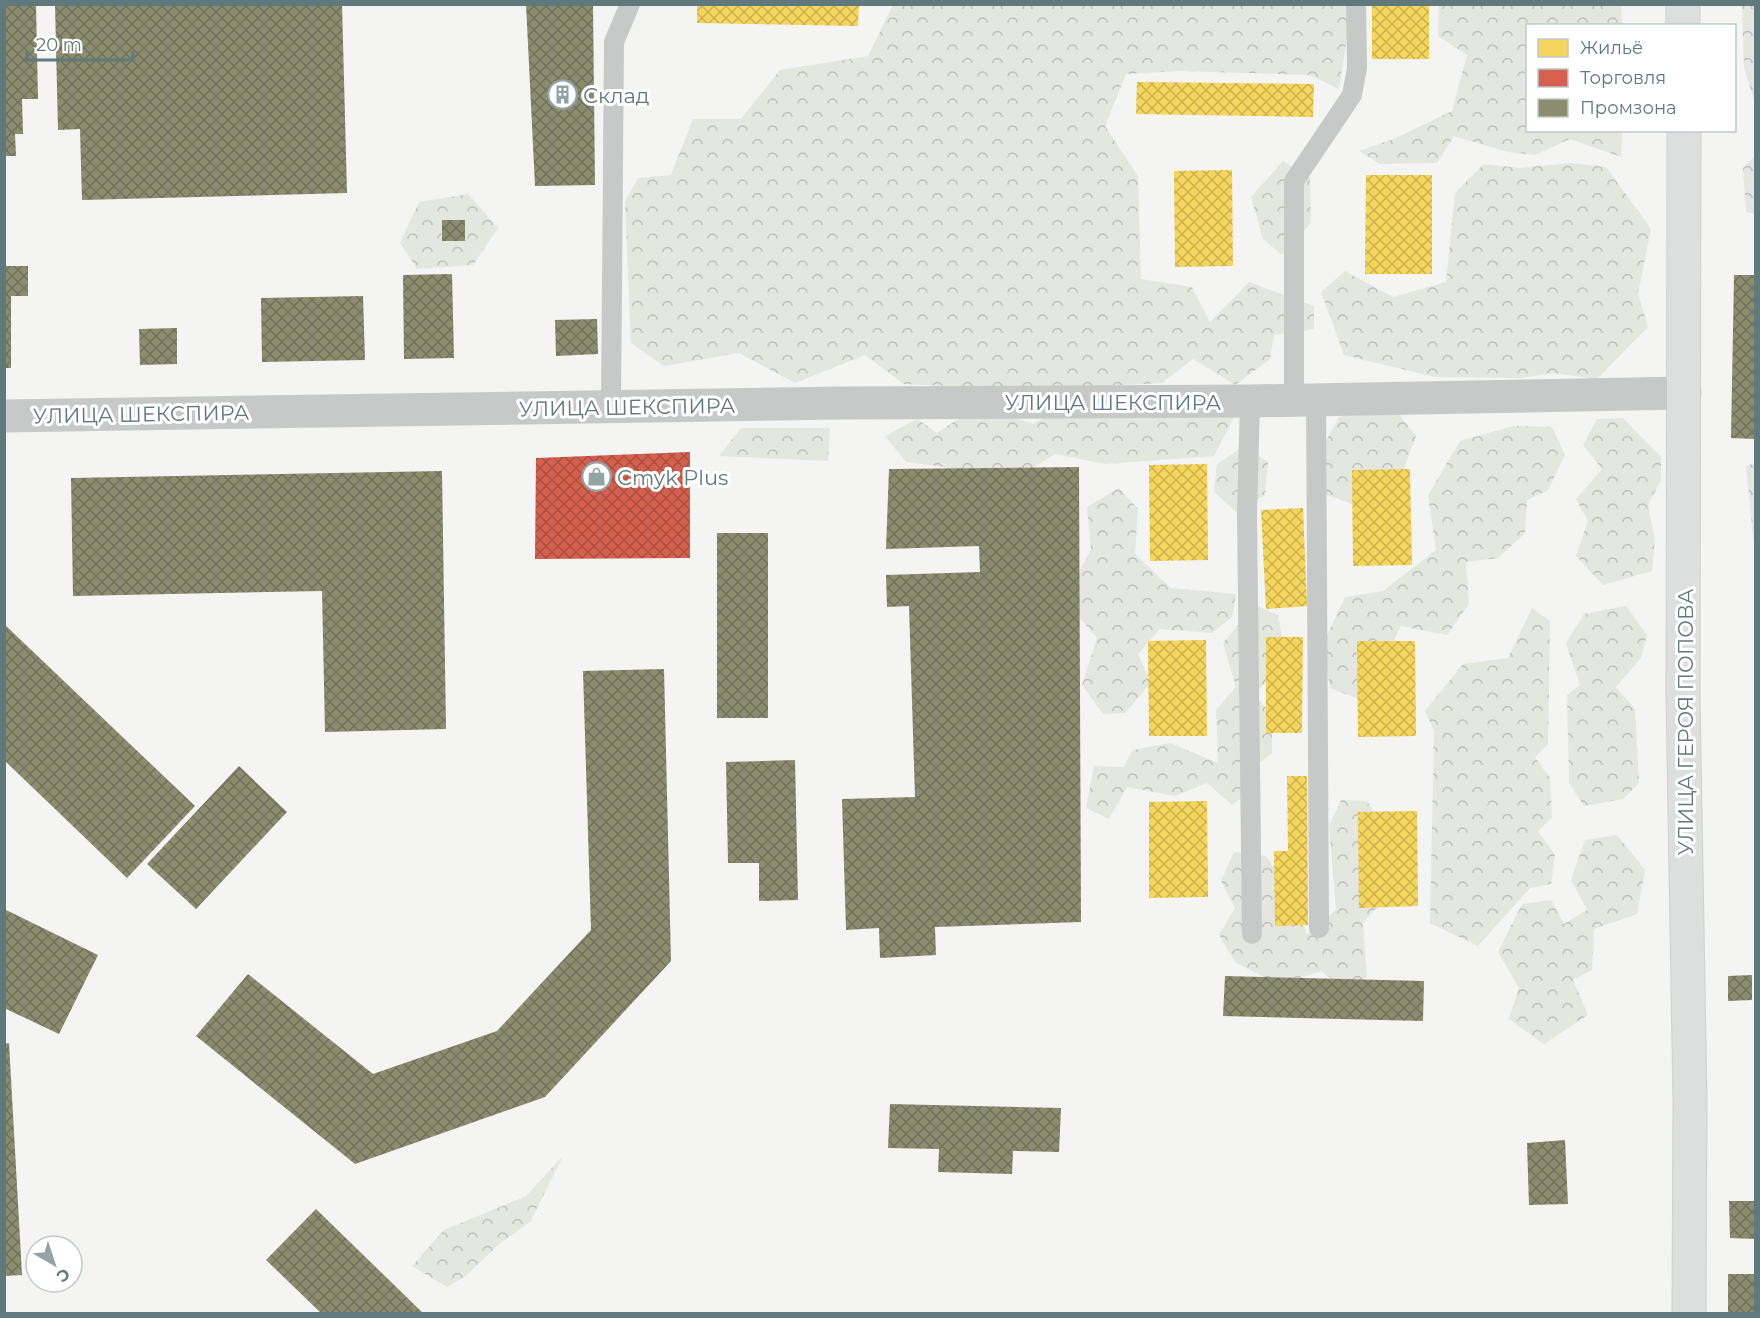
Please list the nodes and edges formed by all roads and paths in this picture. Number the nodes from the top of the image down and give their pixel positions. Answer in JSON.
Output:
{"nodes":[{"id":1,"x":630,"y":4,"type":"edge"},
{"id":2,"x":1356,"y":4,"type":"edge"},
{"id":3,"x":1683,"y":4,"type":"edge"},
{"id":4,"x":1683,"y":24,"type":"edge"},
{"id":5,"x":1684,"y":132,"type":"edge"},
{"id":6,"x":1686,"y":393,"type":"junction"},
{"id":7,"x":1305,"y":399,"type":"junction"},
{"id":8,"x":1250,"y":401,"type":"junction"},
{"id":9,"x":611,"y":408,"type":"junction"},
{"id":10,"x":4,"y":416,"type":"edge"},
{"id":11,"x":1319,"y":928,"type":"dead end"},
{"id":12,"x":1252,"y":934,"type":"dead end"},
{"id":13,"x":1689,"y":1314,"type":"edge"}],
"edges":[{"from":1,"to":9,"type":"lane"},
{"from":2,"to":7,"type":"lane"},
{"from":3,"to":4,"type":"street"},
{"from":5,"to":6,"type":"street","name":"УЛИЦА ГЕРОЯ ПОПОВА"},
{"from":6,"to":7,"type":"street","name":"УЛИЦА ШЕКСПИРА"},
{"from":6,"to":13,"type":"street","name":"УЛИЦА ГЕРОЯ ПОПОВА"},
{"from":7,"to":8,"type":"street","name":"УЛИЦА ШЕКСПИРА"},
{"from":7,"to":11,"type":"lane"},
{"from":8,"to":9,"type":"street","name":"УЛИЦА ШЕКСПИРА"},
{"from":8,"to":12,"type":"lane","name":"УЛИЦА ШЕКСПИРА"},
{"from":9,"to":10,"type":"street","name":"УЛИЦА ШЕКСПИРА"}]}
